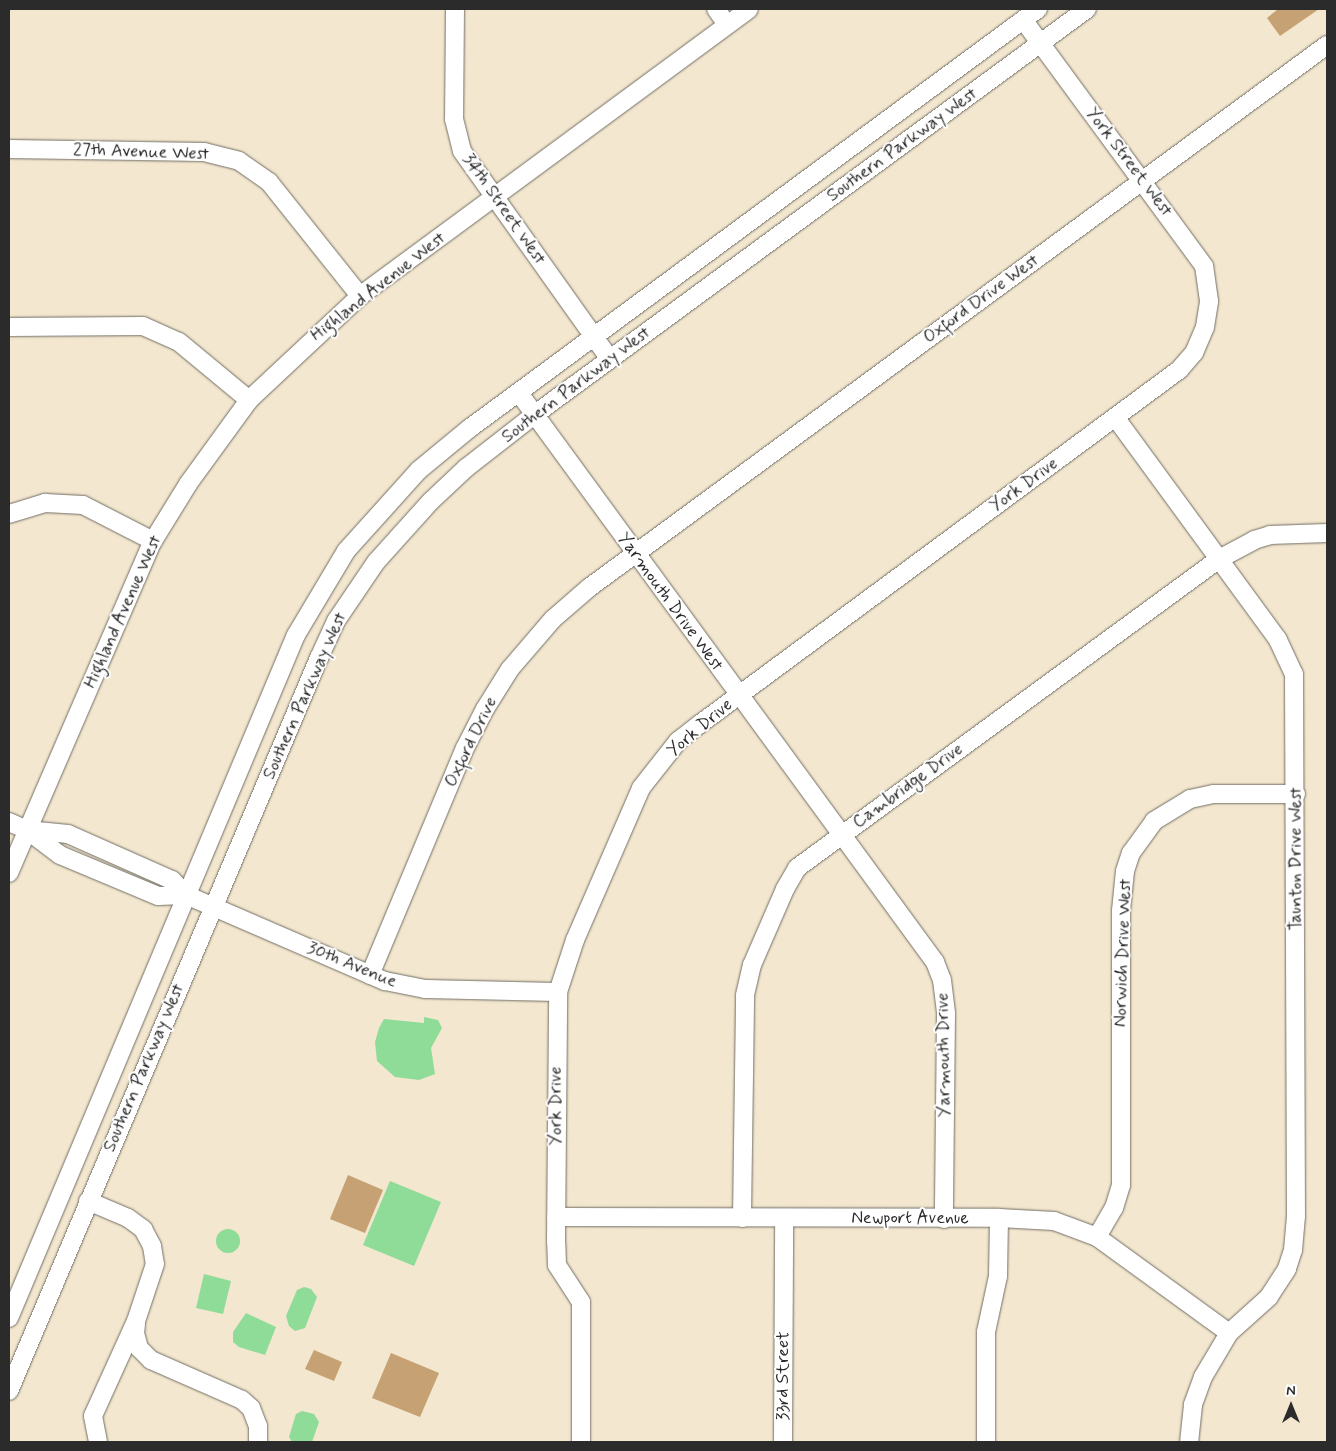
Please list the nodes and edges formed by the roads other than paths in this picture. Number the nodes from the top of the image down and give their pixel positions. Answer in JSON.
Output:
{"nodes":[{"id":1,"x":455,"y":9,"type":"edge"},
{"id":2,"x":716,"y":9,"type":"edge"},
{"id":3,"x":749,"y":9,"type":"edge"},
{"id":4,"x":1038,"y":9,"type":"edge"},
{"id":5,"x":1087,"y":9,"type":"edge"},
{"id":6,"x":1023,"y":20,"type":"junction"},
{"id":7,"x":727,"y":25,"type":"junction"},
{"id":8,"x":1041,"y":43,"type":"junction"},
{"id":9,"x":1327,"y":45,"type":"edge"},
{"id":10,"x":9,"y":149,"type":"edge"},
{"id":11,"x":1143,"y":180,"type":"junction"},
{"id":12,"x":494,"y":198,"type":"junction"},
{"id":13,"x":360,"y":296,"type":"junction"},
{"id":14,"x":1208,"y":313,"type":"joint"},
{"id":15,"x":9,"y":327,"type":"edge"},
{"id":16,"x":595,"y":336,"type":"junction"},
{"id":17,"x":610,"y":359,"type":"junction"},
{"id":18,"x":519,"y":393,"type":"junction"},
{"id":19,"x":248,"y":400,"type":"junction"},
{"id":20,"x":534,"y":415,"type":"junction"},
{"id":21,"x":1115,"y":417,"type":"junction"},
{"id":22,"x":9,"y":514,"type":"edge"},
{"id":23,"x":1327,"y":533,"type":"edge"},
{"id":24,"x":153,"y":541,"type":"junction"},
{"id":25,"x":636,"y":554,"type":"junction"},
{"id":26,"x":1219,"y":559,"type":"junction"},
{"id":27,"x":739,"y":696,"type":"junction"},
{"id":28,"x":1296,"y":794,"type":"junction"},
{"id":29,"x":9,"y":822,"type":"edge"},
{"id":30,"x":28,"y":830,"type":"junction"},
{"id":31,"x":841,"y":834,"type":"junction"},
{"id":32,"x":9,"y":873,"type":"edge"},
{"id":33,"x":186,"y":896,"type":"junction"},
{"id":34,"x":212,"y":907,"type":"junction"},
{"id":35,"x":370,"y":975,"type":"junction"},
{"id":36,"x":558,"y":992,"type":"junction"},
{"id":37,"x":88,"y":1201,"type":"junction"},
{"id":38,"x":556,"y":1218,"type":"junction"},
{"id":39,"x":742,"y":1218,"type":"junction"},
{"id":40,"x":784,"y":1218,"type":"junction"},
{"id":41,"x":999,"y":1218,"type":"junction"},
{"id":42,"x":944,"y":1219,"type":"junction"},
{"id":43,"x":1097,"y":1237,"type":"junction"},
{"id":44,"x":9,"y":1318,"type":"edge"},
{"id":45,"x":136,"y":1321,"type":"junction"},
{"id":46,"x":1229,"y":1333,"type":"junction"},
{"id":47,"x":9,"y":1390,"type":"edge"},
{"id":48,"x":98,"y":1442,"type":"edge"},
{"id":49,"x":258,"y":1442,"type":"edge"},
{"id":50,"x":581,"y":1442,"type":"edge"},
{"id":51,"x":783,"y":1442,"type":"edge"},
{"id":52,"x":986,"y":1442,"type":"edge"},
{"id":53,"x":1189,"y":1442,"type":"edge"}],
"edges":[{"from":1,"to":12,"type":"street","name":"34th Street West"},
{"from":2,"to":7,"type":"street"},
{"from":3,"to":7,"type":"street","name":"Highland Avenue West"},
{"from":4,"to":6,"type":"street","name":"Southern Parkway West"},
{"from":5,"to":8,"type":"street","name":"Southern Parkway West"},
{"from":6,"to":8,"type":"street","name":"York Street West"},
{"from":6,"to":16,"type":"street","name":"Southern Parkway West"},
{"from":7,"to":12,"type":"street","name":"Highland Avenue West"},
{"from":8,"to":11,"type":"street","name":"York Street West"},
{"from":8,"to":17,"type":"street","name":"Southern Parkway West"},
{"from":9,"to":11,"type":"street","name":"Oxford Drive West"},
{"from":10,"to":13,"type":"street","name":"27th Avenue West"},
{"from":11,"to":14,"type":"street","name":"York Street West"},
{"from":11,"to":25,"type":"street","name":"Oxford Drive West"},
{"from":12,"to":13,"type":"street","name":"Highland Avenue West"},
{"from":12,"to":16,"type":"street","name":"34th Street West"},
{"from":13,"to":19,"type":"street","name":"Highland Avenue West"},
{"from":14,"to":21,"type":"street","name":"York Drive"},
{"from":15,"to":19,"type":"street"},
{"from":16,"to":17,"type":"street","name":"34th Street West"},
{"from":16,"to":18,"type":"street","name":"Southern Parkway West"},
{"from":17,"to":20,"type":"street","name":"Southern Parkway West"},
{"from":18,"to":20,"type":"street","name":"Yarmouth Drive West"},
{"from":18,"to":33,"type":"street","name":"Southern Parkway West"},
{"from":19,"to":24,"type":"street","name":"Highland Avenue West"},
{"from":20,"to":25,"type":"street","name":"Yarmouth Drive West"},
{"from":20,"to":34,"type":"street","name":"Southern Parkway West"},
{"from":21,"to":26,"type":"street","name":"Taunton Drive West"},
{"from":21,"to":27,"type":"street","name":"York Drive"},
{"from":22,"to":24,"type":"street"},
{"from":23,"to":26,"type":"street","name":"Cambridge Drive"},
{"from":24,"to":30,"type":"street","name":"Highland Avenue West"},
{"from":25,"to":27,"type":"street","name":"Yarmouth Drive West"},
{"from":25,"to":35,"type":"street","name":"Oxford Drive"},
{"from":26,"to":28,"type":"street","name":"Taunton Drive West"},
{"from":26,"to":31,"type":"street","name":"Cambridge Drive"},
{"from":27,"to":31,"type":"street","name":"Yarmouth Drive West"},
{"from":27,"to":36,"type":"street","name":"York Drive"},
{"from":28,"to":43,"type":"street","name":"Norwich Drive West"},
{"from":28,"to":46,"type":"street","name":"Taunton Drive West"},
{"from":29,"to":30,"type":"street"},
{"from":30,"to":32,"type":"street","name":"Highland Avenue West"},
{"from":30,"to":33,"type":"street"},
{"from":31,"to":39,"type":"street","name":"Cambridge Drive"},
{"from":31,"to":42,"type":"street","name":"Yarmouth Drive"},
{"from":33,"to":34,"type":"street","name":"30th Avenue"},
{"from":33,"to":44,"type":"street","name":"Southern Parkway West"},
{"from":34,"to":35,"type":"street","name":"30th Avenue"},
{"from":34,"to":37,"type":"street","name":"Southern Parkway West"},
{"from":35,"to":36,"type":"street","name":"30th Avenue"},
{"from":36,"to":38,"type":"street","name":"York Drive"},
{"from":37,"to":45,"type":"street"},
{"from":37,"to":47,"type":"street","name":"Southern Parkway West"},
{"from":38,"to":39,"type":"street","name":"Newport Avenue"},
{"from":38,"to":50,"type":"street","name":"York Drive"},
{"from":39,"to":40,"type":"street","name":"Newport Avenue"},
{"from":40,"to":42,"type":"street","name":"Newport Avenue"},
{"from":40,"to":51,"type":"street","name":"33rd Street"},
{"from":41,"to":42,"type":"street","name":"Newport Avenue"},
{"from":41,"to":43,"type":"street","name":"Newport Avenue"},
{"from":41,"to":52,"type":"street"},
{"from":43,"to":46,"type":"street","name":"Newport Avenue"},
{"from":45,"to":48,"type":"street"},
{"from":45,"to":49,"type":"street"},
{"from":46,"to":53,"type":"street","name":"Taunton Drive West"}]}
